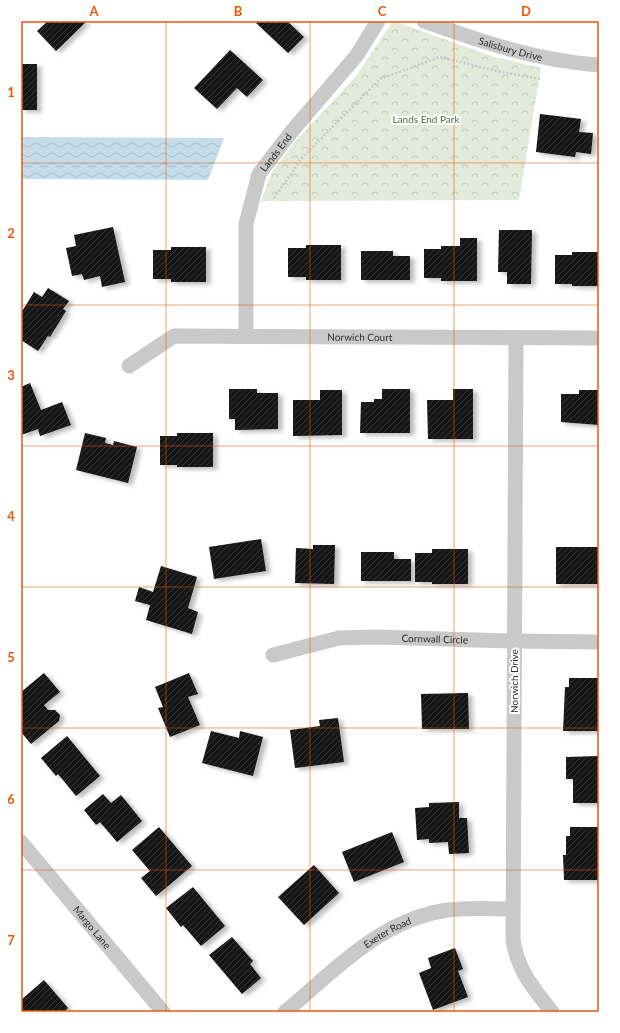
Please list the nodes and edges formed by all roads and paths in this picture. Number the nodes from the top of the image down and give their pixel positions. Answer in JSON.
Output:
{"nodes":[{"id":1,"x":378,"y":21,"type":"edge"},
{"id":2,"x":424,"y":21,"type":"edge"},
{"id":3,"x":599,"y":65,"type":"edge"},
{"id":4,"x":540,"y":79,"type":"dead end"},
{"id":5,"x":274,"y":198,"type":"dead end"},
{"id":6,"x":246,"y":336,"type":"junction"},
{"id":7,"x":516,"y":338,"type":"junction"},
{"id":8,"x":599,"y":338,"type":"edge"},
{"id":9,"x":130,"y":366,"type":"dead end"},
{"id":10,"x":514,"y":641,"type":"junction"},
{"id":11,"x":599,"y":642,"type":"edge"},
{"id":12,"x":273,"y":655,"type":"dead end"},
{"id":13,"x":21,"y":842,"type":"edge"},
{"id":14,"x":512,"y":909,"type":"junction"},
{"id":15,"x":163,"y":1012,"type":"edge"},
{"id":16,"x":285,"y":1012,"type":"edge"},
{"id":17,"x":552,"y":1012,"type":"edge"}],
"edges":[{"from":1,"to":6,"type":"street","name":"Lands End"},
{"from":2,"to":3,"type":"street","name":"Salisbury Drive"},
{"from":4,"to":5,"type":"path"},
{"from":6,"to":7,"type":"street","name":"Norwich Court"},
{"from":6,"to":9,"type":"street","name":"Norwich Court"},
{"from":7,"to":8,"type":"street","name":"Norwich Court"},
{"from":7,"to":10,"type":"street","name":"Norwich Drive"},
{"from":10,"to":11,"type":"street","name":"Cornwall Circle"},
{"from":10,"to":12,"type":"street","name":"Cornwall Circle"},
{"from":10,"to":14,"type":"street","name":"Norwich Drive"},
{"from":13,"to":15,"type":"street","name":"Margo Lane"},
{"from":14,"to":16,"type":"street","name":"Exeter Road"},
{"from":14,"to":17,"type":"street","name":"Norwich Drive"}]}
